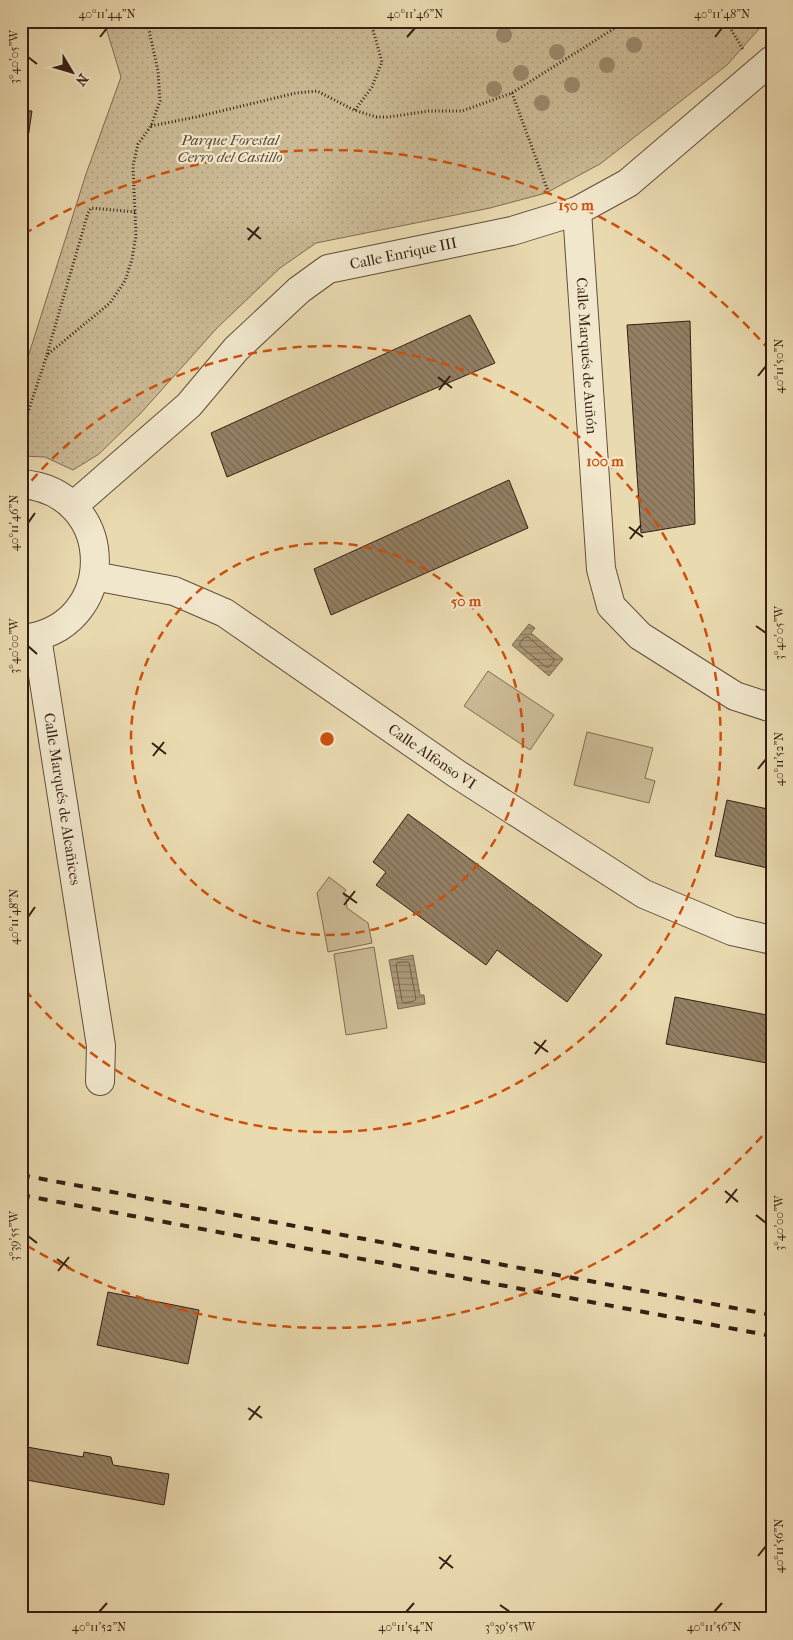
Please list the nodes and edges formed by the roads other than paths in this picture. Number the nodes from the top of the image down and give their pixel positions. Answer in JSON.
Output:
{"nodes":[{"id":1,"x":772,"y":60,"type":"edge"},
{"id":2,"x":567,"y":214,"type":"junction"},
{"id":3,"x":21,"y":484,"type":"edge"},
{"id":4,"x":73,"y":506,"type":"junction"},
{"id":5,"x":94,"y":576,"type":"junction"},
{"id":6,"x":29,"y":638,"type":"edge"},
{"id":7,"x":772,"y":708,"type":"edge"},
{"id":8,"x":772,"y":940,"type":"edge"},
{"id":9,"x":100,"y":1081,"type":"dead end"}],
"edges":[{"from":1,"to":2,"type":"street","name":"Calle Enrique III"},
{"from":2,"to":4,"type":"street","name":"Calle Enrique III"},
{"from":2,"to":7,"type":"street","name":"Calle Marqués de Auñón"},
{"from":3,"to":4,"type":"street"},
{"from":4,"to":5,"type":"street"},
{"from":5,"to":6,"type":"street"},
{"from":5,"to":8,"type":"street","name":"Calle Alfonso VI"},
{"from":6,"to":9,"type":"street","name":"Calle Marqués de Alcañices"}]}
